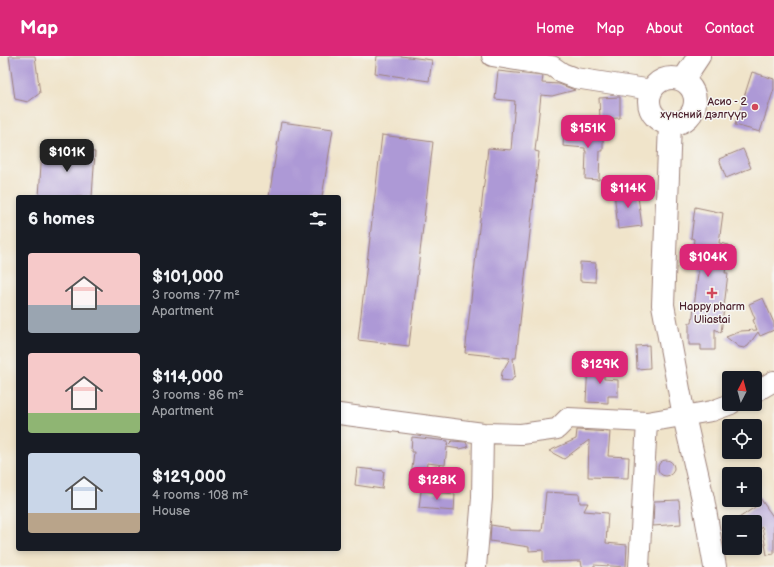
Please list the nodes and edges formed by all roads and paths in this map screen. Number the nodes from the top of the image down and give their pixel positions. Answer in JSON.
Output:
{"nodes":[{"id":1,"x":492,"y":56,"type":"edge"},
{"id":2,"x":699,"y":56,"type":"edge"},
{"id":3,"x":564,"y":64,"type":"edge"},
{"id":4,"x":683,"y":80,"type":"junction"},
{"id":5,"x":652,"y":90,"type":"junction"},
{"id":6,"x":670,"y":124,"type":"junction"},
{"id":7,"x":774,"y":381,"type":"edge"},
{"id":8,"x":762,"y":388,"type":"edge"},
{"id":9,"x":722,"y":407,"type":"edge"},
{"id":10,"x":341,"y":414,"type":"edge"},
{"id":11,"x":684,"y":416,"type":"junction"},
{"id":12,"x":647,"y":422,"type":"junction"},
{"id":13,"x":483,"y":433,"type":"junction"},
{"id":14,"x":476,"y":567,"type":"edge"},
{"id":15,"x":639,"y":567,"type":"edge"},
{"id":16,"x":714,"y":567,"type":"edge"}],
"edges":[{"from":1,"to":3,"type":"street"},
{"from":2,"to":4,"type":"street"},
{"from":3,"to":5,"type":"street"},
{"from":4,"to":5,"type":"street"},
{"from":4,"to":6,"type":"street"},
{"from":5,"to":6,"type":"street"},
{"from":6,"to":11,"type":"street"},
{"from":7,"to":8,"type":"street"},
{"from":9,"to":11,"type":"street"},
{"from":10,"to":13,"type":"street"},
{"from":11,"to":12,"type":"street"},
{"from":11,"to":16,"type":"street"},
{"from":12,"to":13,"type":"street"},
{"from":12,"to":15,"type":"street"},
{"from":13,"to":14,"type":"street"}]}
